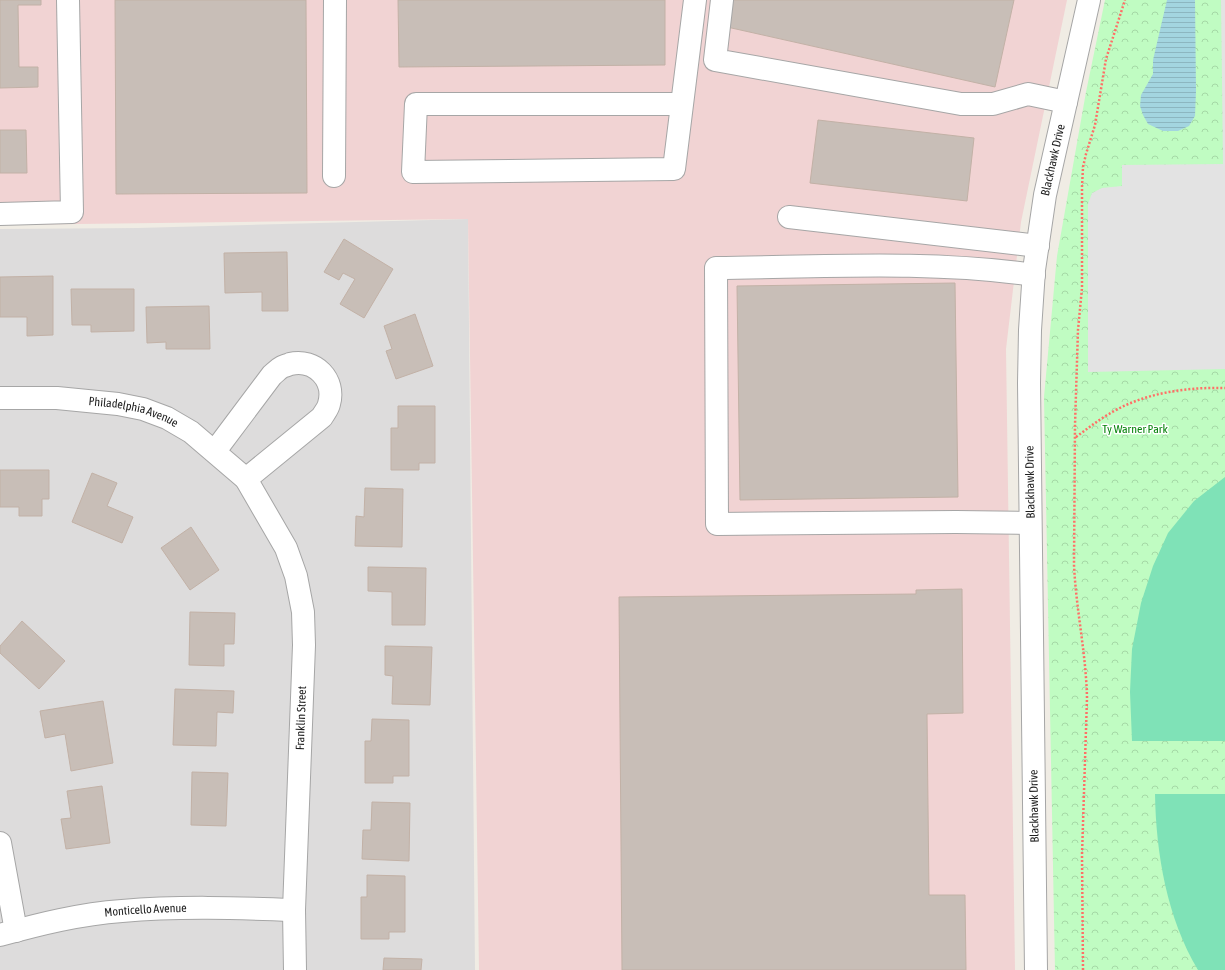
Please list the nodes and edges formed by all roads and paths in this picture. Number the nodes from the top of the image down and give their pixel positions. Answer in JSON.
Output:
{"nodes":[{"id":1,"x":68,"y":0,"type":"edge"},
{"id":2,"x":335,"y":0,"type":"edge"},
{"id":3,"x":695,"y":0,"type":"edge"},
{"id":4,"x":722,"y":0,"type":"edge"},
{"id":5,"x":1089,"y":0,"type":"edge"},
{"id":6,"x":1125,"y":0,"type":"edge"},
{"id":7,"x":1066,"y":102,"type":"junction"},
{"id":8,"x":682,"y":104,"type":"junction"},
{"id":9,"x":334,"y":176,"type":"dead end"},
{"id":10,"x":0,"y":214,"type":"edge"},
{"id":11,"x":789,"y":217,"type":"dead end"},
{"id":12,"x":1038,"y":246,"type":"junction"},
{"id":13,"x":1034,"y":275,"type":"junction"},
{"id":14,"x":1225,"y":388,"type":"edge"},
{"id":15,"x":0,"y":398,"type":"edge"},
{"id":16,"x":1075,"y":437,"type":"junction"},
{"id":17,"x":215,"y":451,"type":"junction"},
{"id":18,"x":246,"y":479,"type":"junction"},
{"id":19,"x":1030,"y":523,"type":"junction"},
{"id":20,"x":0,"y":843,"type":"edge"},
{"id":21,"x":294,"y":910,"type":"junction"},
{"id":22,"x":8,"y":933,"type":"edge"},
{"id":23,"x":295,"y":970,"type":"edge"},
{"id":24,"x":1036,"y":970,"type":"edge"},
{"id":25,"x":1083,"y":970,"type":"edge"}],
"edges":[{"from":1,"to":10,"type":"street"},
{"from":2,"to":9,"type":"street"},
{"from":3,"to":8,"type":"street"},
{"from":4,"to":7,"type":"street"},
{"from":5,"to":7,"type":"street","name":"Blackhawk Drive"},
{"from":6,"to":16,"type":"path"},
{"from":7,"to":12,"type":"street","name":"Blackhawk Drive"},
{"from":8,"to":8,"type":"street"},
{"from":11,"to":12,"type":"street"},
{"from":12,"to":13,"type":"street","name":"Blackhawk Drive"},
{"from":13,"to":19,"type":"street","name":"Blackhawk Drive"},
{"from":13,"to":19,"type":"street"},
{"from":14,"to":16,"type":"path"},
{"from":15,"to":17,"type":"street","name":"Philadelphia Avenue"},
{"from":16,"to":25,"type":"path"},
{"from":17,"to":18,"type":"street","name":"Philadelphia Avenue"},
{"from":17,"to":18,"type":"street"},
{"from":18,"to":21,"type":"street","name":"Franklin Street"},
{"from":19,"to":24,"type":"street","name":"Blackhawk Drive"},
{"from":20,"to":22,"type":"street"},
{"from":21,"to":22,"type":"street","name":"Monticello Avenue"},
{"from":21,"to":23,"type":"street","name":"Franklin Street"}]}
